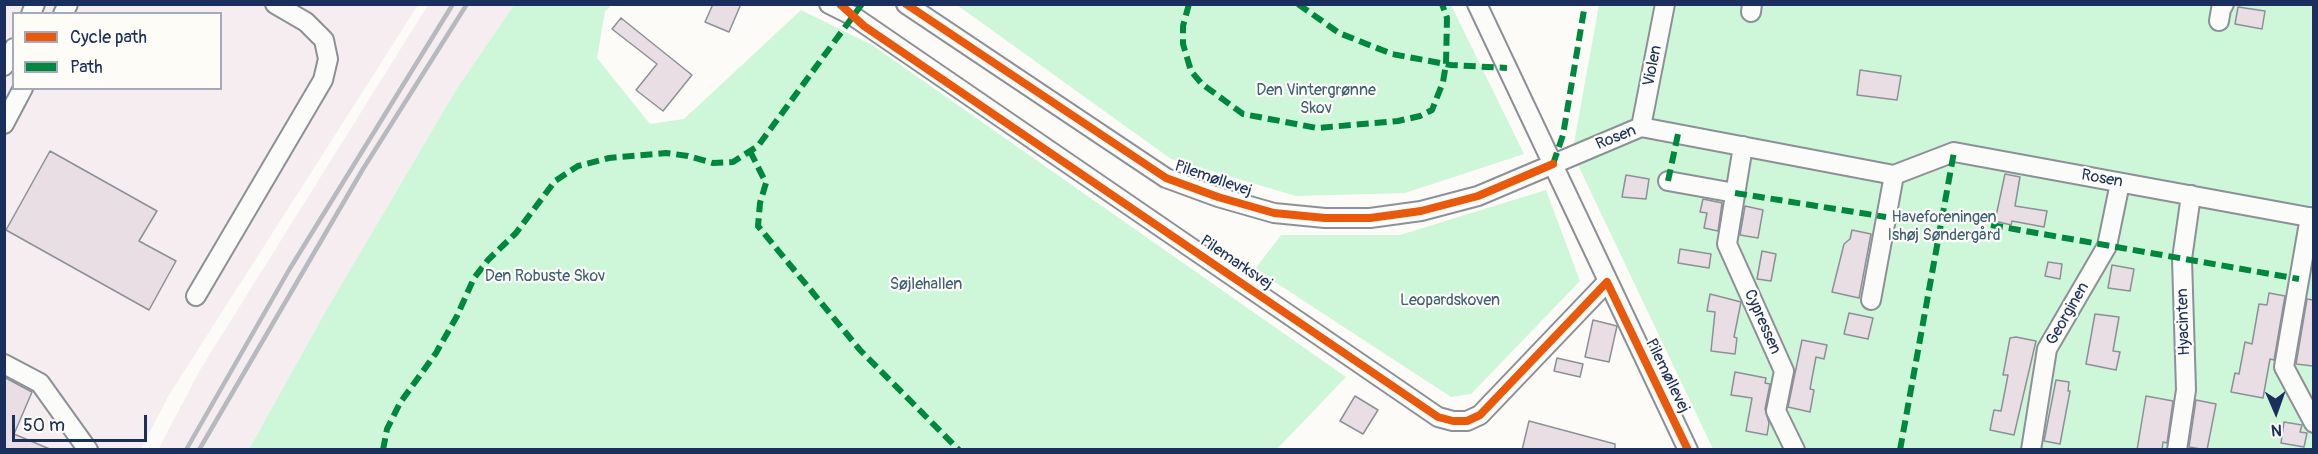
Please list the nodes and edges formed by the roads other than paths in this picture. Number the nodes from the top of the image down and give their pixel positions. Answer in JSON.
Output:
{"nodes":[{"id":1,"x":275,"y":4,"type":"edge"},
{"id":2,"x":829,"y":4,"type":"edge"},
{"id":3,"x":906,"y":4,"type":"edge"},
{"id":4,"x":1477,"y":4,"type":"edge"},
{"id":5,"x":1665,"y":4,"type":"edge"},
{"id":6,"x":846,"y":10,"type":"edge"},
{"id":7,"x":12,"y":52,"type":"edge"},
{"id":8,"x":4,"y":66,"type":"edge"},
{"id":9,"x":22,"y":90,"type":"edge"},
{"id":10,"x":4,"y":124,"type":"edge"},
{"id":11,"x":1641,"y":127,"type":"junction"},
{"id":12,"x":1743,"y":146,"type":"junction"},
{"id":13,"x":1553,"y":164,"type":"junction"},
{"id":14,"x":1893,"y":175,"type":"junction"},
{"id":15,"x":1668,"y":181,"type":"dead end"},
{"id":16,"x":2120,"y":183,"type":"junction"},
{"id":17,"x":1736,"y":194,"type":"junction"},
{"id":18,"x":2191,"y":195,"type":"junction"},
{"id":19,"x":2312,"y":218,"type":"edge"},
{"id":20,"x":1607,"y":282,"type":"junction"},
{"id":21,"x":196,"y":297,"type":"dead end"},
{"id":22,"x":1871,"y":300,"type":"dead end"},
{"id":23,"x":4,"y":364,"type":"edge"},
{"id":24,"x":2313,"y":423,"type":"edge"},
{"id":25,"x":88,"y":450,"type":"edge"},
{"id":26,"x":1688,"y":450,"type":"edge"},
{"id":27,"x":1795,"y":450,"type":"edge"},
{"id":28,"x":2031,"y":450,"type":"edge"},
{"id":29,"x":2177,"y":450,"type":"edge"}],
"edges":[{"from":1,"to":21,"type":"street"},
{"from":2,"to":6,"type":"street","name":"Pilemarksvej"},
{"from":3,"to":13,"type":"street","name":"Pilemøllevej"},
{"from":4,"to":13,"type":"street","name":"Pilemøllevej"},
{"from":5,"to":11,"type":"street","name":"Violen"},
{"from":6,"to":20,"type":"street","name":"Pilemarksvej"},
{"from":7,"to":8,"type":"street"},
{"from":9,"to":10,"type":"street"},
{"from":11,"to":12,"type":"street","name":"Rosen"},
{"from":11,"to":13,"type":"street","name":"Rosen"},
{"from":12,"to":14,"type":"street","name":"Rosen"},
{"from":12,"to":17,"type":"street","name":"Cypressen"},
{"from":13,"to":20,"type":"street","name":"Pilemøllevej"},
{"from":14,"to":16,"type":"street","name":"Rosen"},
{"from":14,"to":22,"type":"street"},
{"from":15,"to":17,"type":"street"},
{"from":16,"to":18,"type":"street","name":"Rosen"},
{"from":16,"to":28,"type":"street","name":"Georginen"},
{"from":17,"to":27,"type":"street","name":"Cypressen"},
{"from":18,"to":19,"type":"street","name":"Rosen"},
{"from":18,"to":29,"type":"street","name":"Hyacinten"},
{"from":19,"to":24,"type":"street"},
{"from":20,"to":26,"type":"street","name":"Pilemøllevej"},
{"from":23,"to":25,"type":"street"}]}
